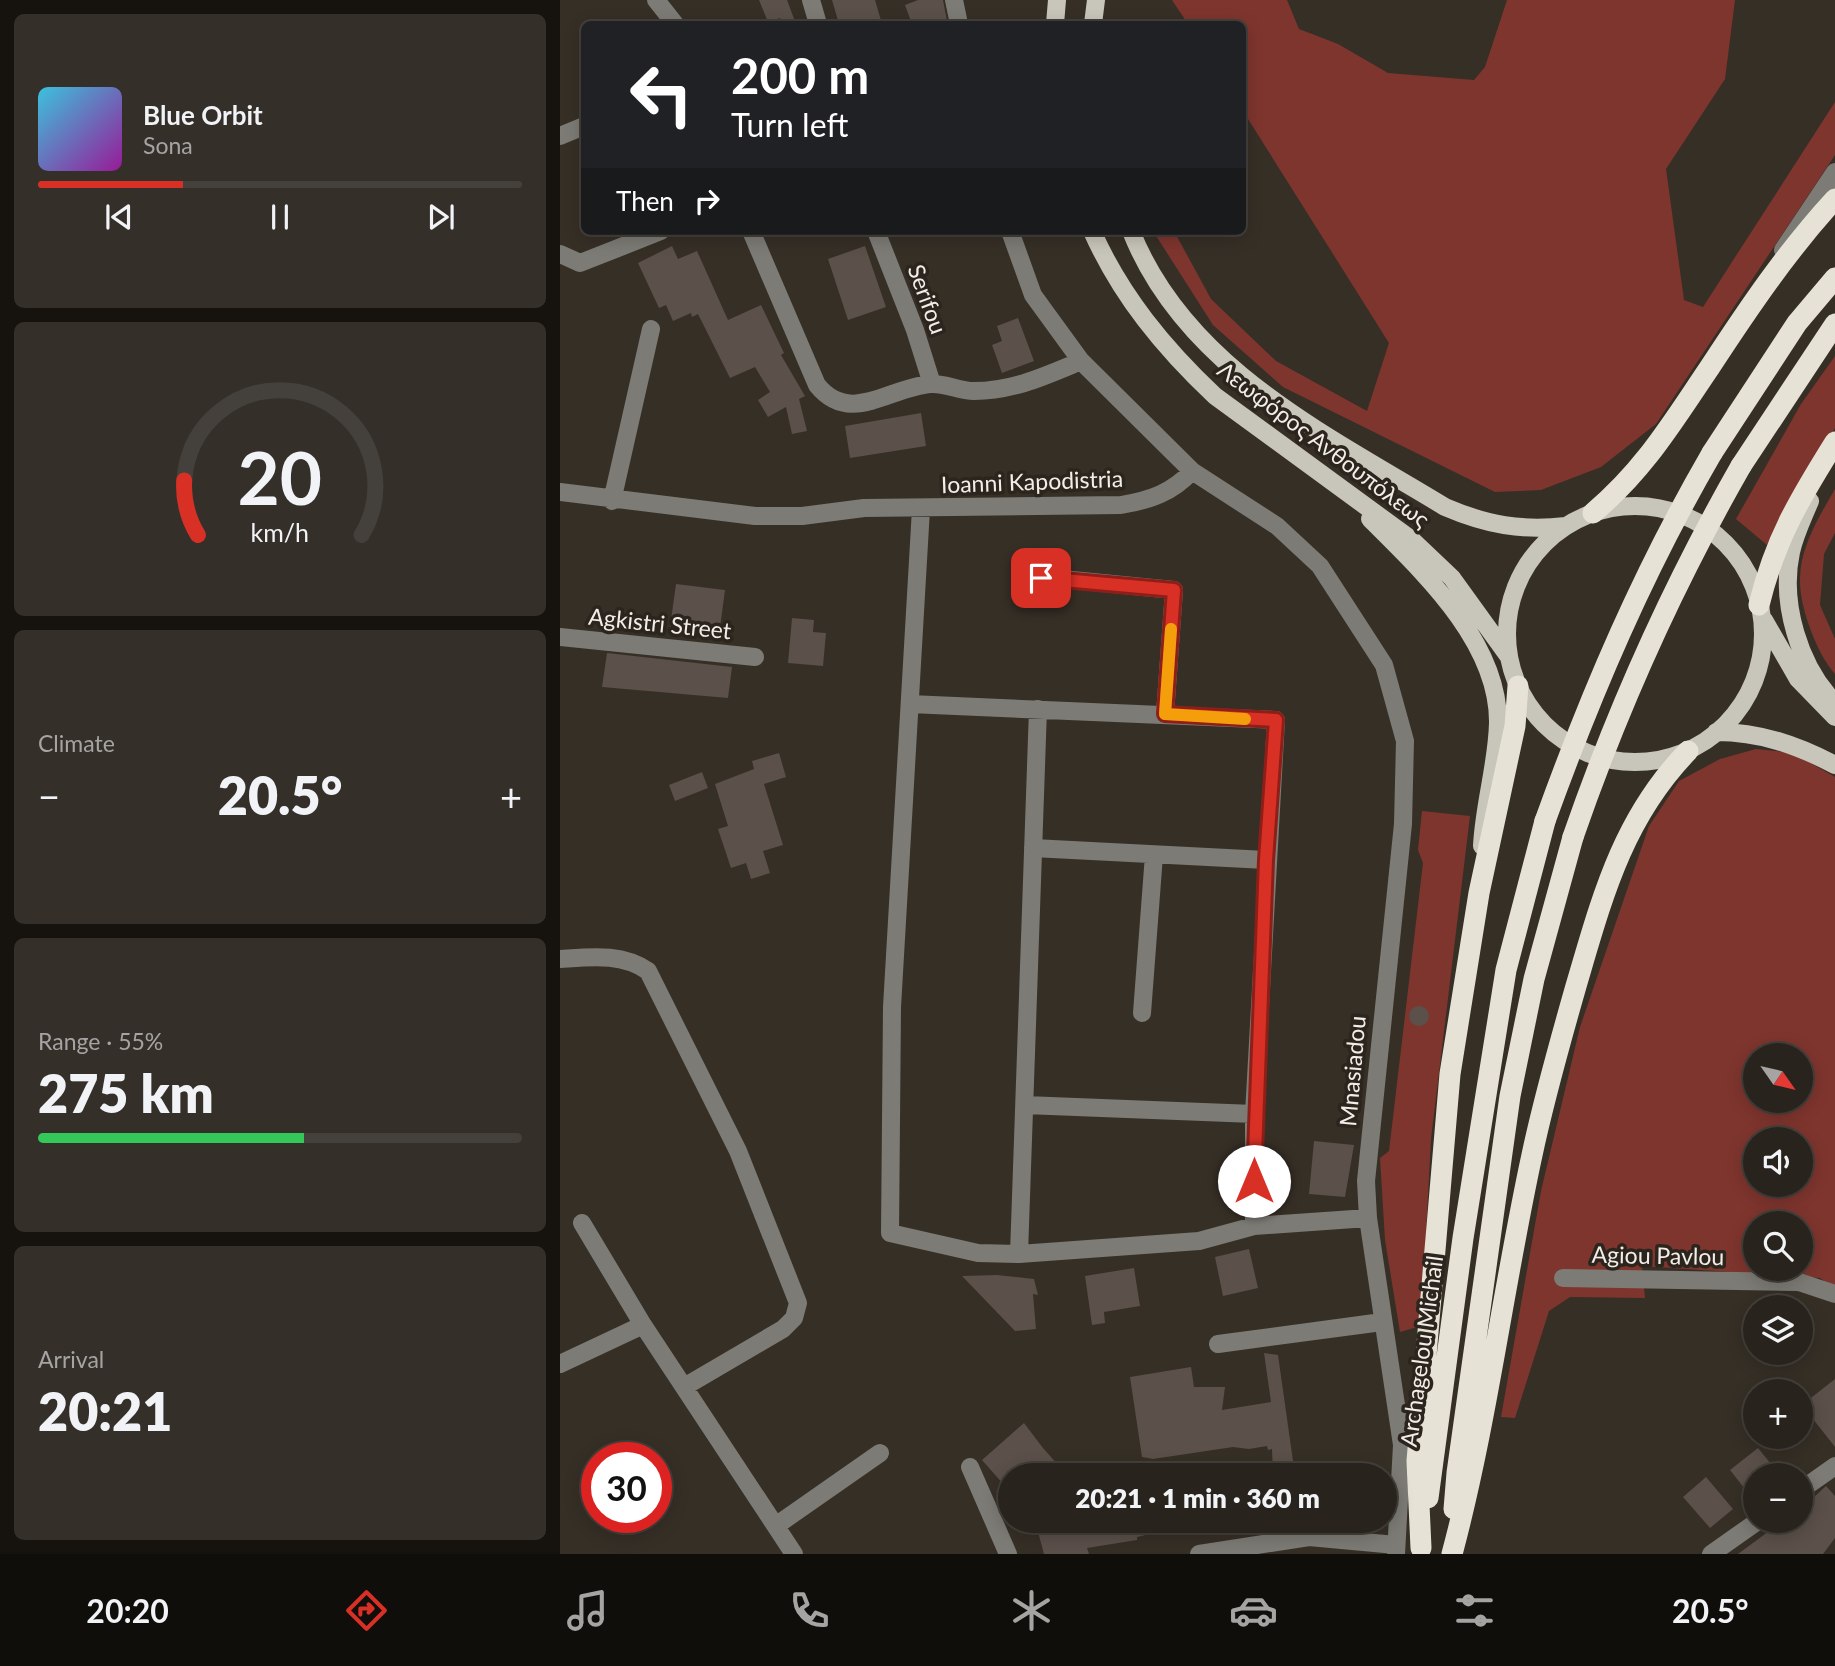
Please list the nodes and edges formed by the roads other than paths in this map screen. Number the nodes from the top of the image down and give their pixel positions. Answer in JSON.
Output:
{"nodes":[{"id":1,"x":656,"y":0,"type":"edge"},
{"id":2,"x":811,"y":0,"type":"edge"},
{"id":3,"x":954,"y":0,"type":"edge"},
{"id":4,"x":1057,"y":0,"type":"edge"},
{"id":5,"x":1096,"y":0,"type":"edge"},
{"id":6,"x":674,"y":21,"type":"edge"},
{"id":7,"x":817,"y":21,"type":"edge"},
{"id":8,"x":958,"y":21,"type":"edge"},
{"id":9,"x":1055,"y":21,"type":"edge"},
{"id":10,"x":1093,"y":21,"type":"edge"},
{"id":11,"x":581,"y":127,"type":"edge"},
{"id":12,"x":560,"y":136,"type":"edge"},
{"id":13,"x":1835,"y":172,"type":"edge"},
{"id":14,"x":1835,"y":199,"type":"edge"},
{"id":15,"x":651,"y":235,"type":"edge"},
{"id":16,"x":753,"y":235,"type":"edge"},
{"id":17,"x":878,"y":235,"type":"edge"},
{"id":18,"x":1011,"y":235,"type":"edge"},
{"id":19,"x":1094,"y":235,"type":"edge"},
{"id":20,"x":1132,"y":235,"type":"edge"},
{"id":21,"x":560,"y":254,"type":"edge"},
{"id":22,"x":1835,"y":278,"type":"edge"},
{"id":23,"x":1761,"y":289,"type":"junction"},
{"id":24,"x":1835,"y":324,"type":"edge"},
{"id":25,"x":651,"y":329,"type":"dead end"},
{"id":26,"x":1081,"y":361,"type":"junction"},
{"id":27,"x":932,"y":384,"type":"junction"},
{"id":28,"x":1835,"y":442,"type":"edge"},
{"id":29,"x":1835,"y":447,"type":"edge"},
{"id":30,"x":1300,"y":456,"type":"junction"},
{"id":31,"x":1192,"y":471,"type":"junction"},
{"id":32,"x":560,"y":492,"type":"edge"},
{"id":33,"x":612,"y":501,"type":"junction"},
{"id":34,"x":921,"y":509,"type":"junction"},
{"id":35,"x":1593,"y":513,"type":"junction"},
{"id":36,"x":1566,"y":526,"type":"junction"},
{"id":37,"x":1041,"y":578,"type":"dead end"},
{"id":38,"x":1762,"y":612,"type":"junction"},
{"id":39,"x":560,"y":636,"type":"edge"},
{"id":40,"x":755,"y":657,"type":"dead end"},
{"id":41,"x":1509,"y":657,"type":"junction"},
{"id":42,"x":1518,"y":686,"type":"junction"},
{"id":43,"x":1835,"y":703,"type":"edge"},
{"id":44,"x":910,"y":704,"type":"junction"},
{"id":45,"x":1038,"y":709,"type":"junction"},
{"id":46,"x":1165,"y":714,"type":"junction"},
{"id":47,"x":1835,"y":717,"type":"edge"},
{"id":48,"x":1716,"y":732,"type":"junction"},
{"id":49,"x":1688,"y":751,"type":"junction"},
{"id":50,"x":1835,"y":765,"type":"edge"},
{"id":51,"x":1033,"y":848,"type":"junction"},
{"id":52,"x":1154,"y":855,"type":"junction"},
{"id":53,"x":1266,"y":860,"type":"junction"},
{"id":54,"x":1479,"y":893,"type":"junction"},
{"id":55,"x":560,"y":959,"type":"edge"},
{"id":56,"x":1142,"y":1013,"type":"dead end"},
{"id":57,"x":1025,"y":1105,"type":"junction"},
{"id":58,"x":1254,"y":1114,"type":"junction"},
{"id":59,"x":1368,"y":1218,"type":"junction"},
{"id":60,"x":582,"y":1223,"type":"dead end"},
{"id":61,"x":1254,"y":1226,"type":"junction"},
{"id":62,"x":1019,"y":1254,"type":"junction"},
{"id":63,"x":1563,"y":1278,"type":"dead end"},
{"id":64,"x":1835,"y":1294,"type":"edge"},
{"id":65,"x":1382,"y":1322,"type":"junction"},
{"id":66,"x":643,"y":1325,"type":"junction"},
{"id":67,"x":1218,"y":1344,"type":"dead end"},
{"id":68,"x":560,"y":1364,"type":"edge"},
{"id":69,"x":684,"y":1387,"type":"junction"},
{"id":70,"x":880,"y":1453,"type":"dead end"},
{"id":71,"x":1835,"y":1466,"type":"edge"},
{"id":72,"x":970,"y":1467,"type":"dead end"},
{"id":73,"x":1813,"y":1482,"type":"edge"},
{"id":74,"x":777,"y":1525,"type":"junction"},
{"id":75,"x":1743,"y":1532,"type":"edge"},
{"id":76,"x":1396,"y":1549,"type":"edge"},
{"id":77,"x":1421,"y":1551,"type":"edge"},
{"id":78,"x":1217,"y":1552,"type":"edge"},
{"id":79,"x":794,"y":1554,"type":"edge"},
{"id":80,"x":1008,"y":1554,"type":"edge"},
{"id":81,"x":1199,"y":1554,"type":"edge"},
{"id":82,"x":1452,"y":1554,"type":"edge"},
{"id":83,"x":1711,"y":1554,"type":"edge"}],
"edges":[{"from":1,"to":6,"type":"street"},
{"from":2,"to":7,"type":"street"},
{"from":3,"to":8,"type":"street"},
{"from":4,"to":9,"type":"main road"},
{"from":5,"to":10,"type":"main road"},
{"from":11,"to":12,"type":"street"},
{"from":13,"to":23,"type":"street"},
{"from":14,"to":23,"type":"highway"},
{"from":15,"to":21,"type":"street"},
{"from":16,"to":27,"type":"street"},
{"from":17,"to":27,"type":"street","name":"Serifou"},
{"from":18,"to":26,"type":"street"},
{"from":19,"to":30,"type":"main road","name":"Λεωφόρος Ανθουπόλεως"},
{"from":20,"to":36,"type":"main road","name":"Λεωφόρος Ανθουπόλεως"},
{"from":22,"to":77,"type":"highway","name":"Archagelou Michail","bridge":true},
{"from":23,"to":35,"type":"highway"},
{"from":24,"to":82,"type":"highway","bridge":true},
{"from":25,"to":33,"type":"street"},
{"from":26,"to":27,"type":"street"},
{"from":26,"to":31,"type":"street"},
{"from":28,"to":38,"type":"highway"},
{"from":29,"to":43,"type":"main road"},
{"from":30,"to":41,"type":"main road","name":"Λεωφόρος Ανθουπόλεως"},
{"from":30,"to":54,"type":"main road"},
{"from":31,"to":34,"type":"street","name":"Ioanni Kapodistria"},
{"from":31,"to":59,"type":"street","name":"Mnasiadou"},
{"from":32,"to":33,"type":"street","name":"Ioanni Kapodistria"},
{"from":33,"to":34,"type":"street","name":"Ioanni Kapodistria"},
{"from":34,"to":44,"type":"street"},
{"from":35,"to":36,"type":"main road"},
{"from":35,"to":38,"type":"main road"},
{"from":36,"to":41,"type":"main road"},
{"from":37,"to":46,"type":"street"},
{"from":38,"to":47,"type":"main road"},
{"from":38,"to":48,"type":"main road"},
{"from":39,"to":40,"type":"street","name":"Agkistri Street"},
{"from":41,"to":42,"type":"main road"},
{"from":42,"to":49,"type":"main road"},
{"from":42,"to":54,"type":"highway"},
{"from":44,"to":45,"type":"street"},
{"from":44,"to":62,"type":"street"},
{"from":45,"to":46,"type":"street"},
{"from":45,"to":51,"type":"street"},
{"from":46,"to":53,"type":"street"},
{"from":48,"to":49,"type":"main road"},
{"from":48,"to":50,"type":"main road"},
{"from":49,"to":82,"type":"highway"},
{"from":51,"to":52,"type":"street"},
{"from":51,"to":57,"type":"street"},
{"from":52,"to":53,"type":"street"},
{"from":52,"to":56,"type":"street"},
{"from":53,"to":58,"type":"street"},
{"from":54,"to":77,"type":"highway"},
{"from":55,"to":69,"type":"street"},
{"from":57,"to":58,"type":"street"},
{"from":57,"to":62,"type":"street"},
{"from":58,"to":61,"type":"street"},
{"from":59,"to":61,"type":"street"},
{"from":59,"to":65,"type":"street","name":"Mnasiadou"},
{"from":60,"to":66,"type":"street"},
{"from":61,"to":62,"type":"street"},
{"from":63,"to":64,"type":"street","name":"Agiou Pavlou"},
{"from":65,"to":67,"type":"street"},
{"from":65,"to":76,"type":"street","name":"Mnasiadou"},
{"from":66,"to":68,"type":"street"},
{"from":66,"to":69,"type":"street"},
{"from":69,"to":74,"type":"street"},
{"from":70,"to":74,"type":"street"},
{"from":71,"to":73,"type":"street"},
{"from":72,"to":80,"type":"street"},
{"from":74,"to":79,"type":"street"},
{"from":75,"to":83,"type":"street"},
{"from":76,"to":78,"type":"street"},
{"from":78,"to":81,"type":"street"}]}
